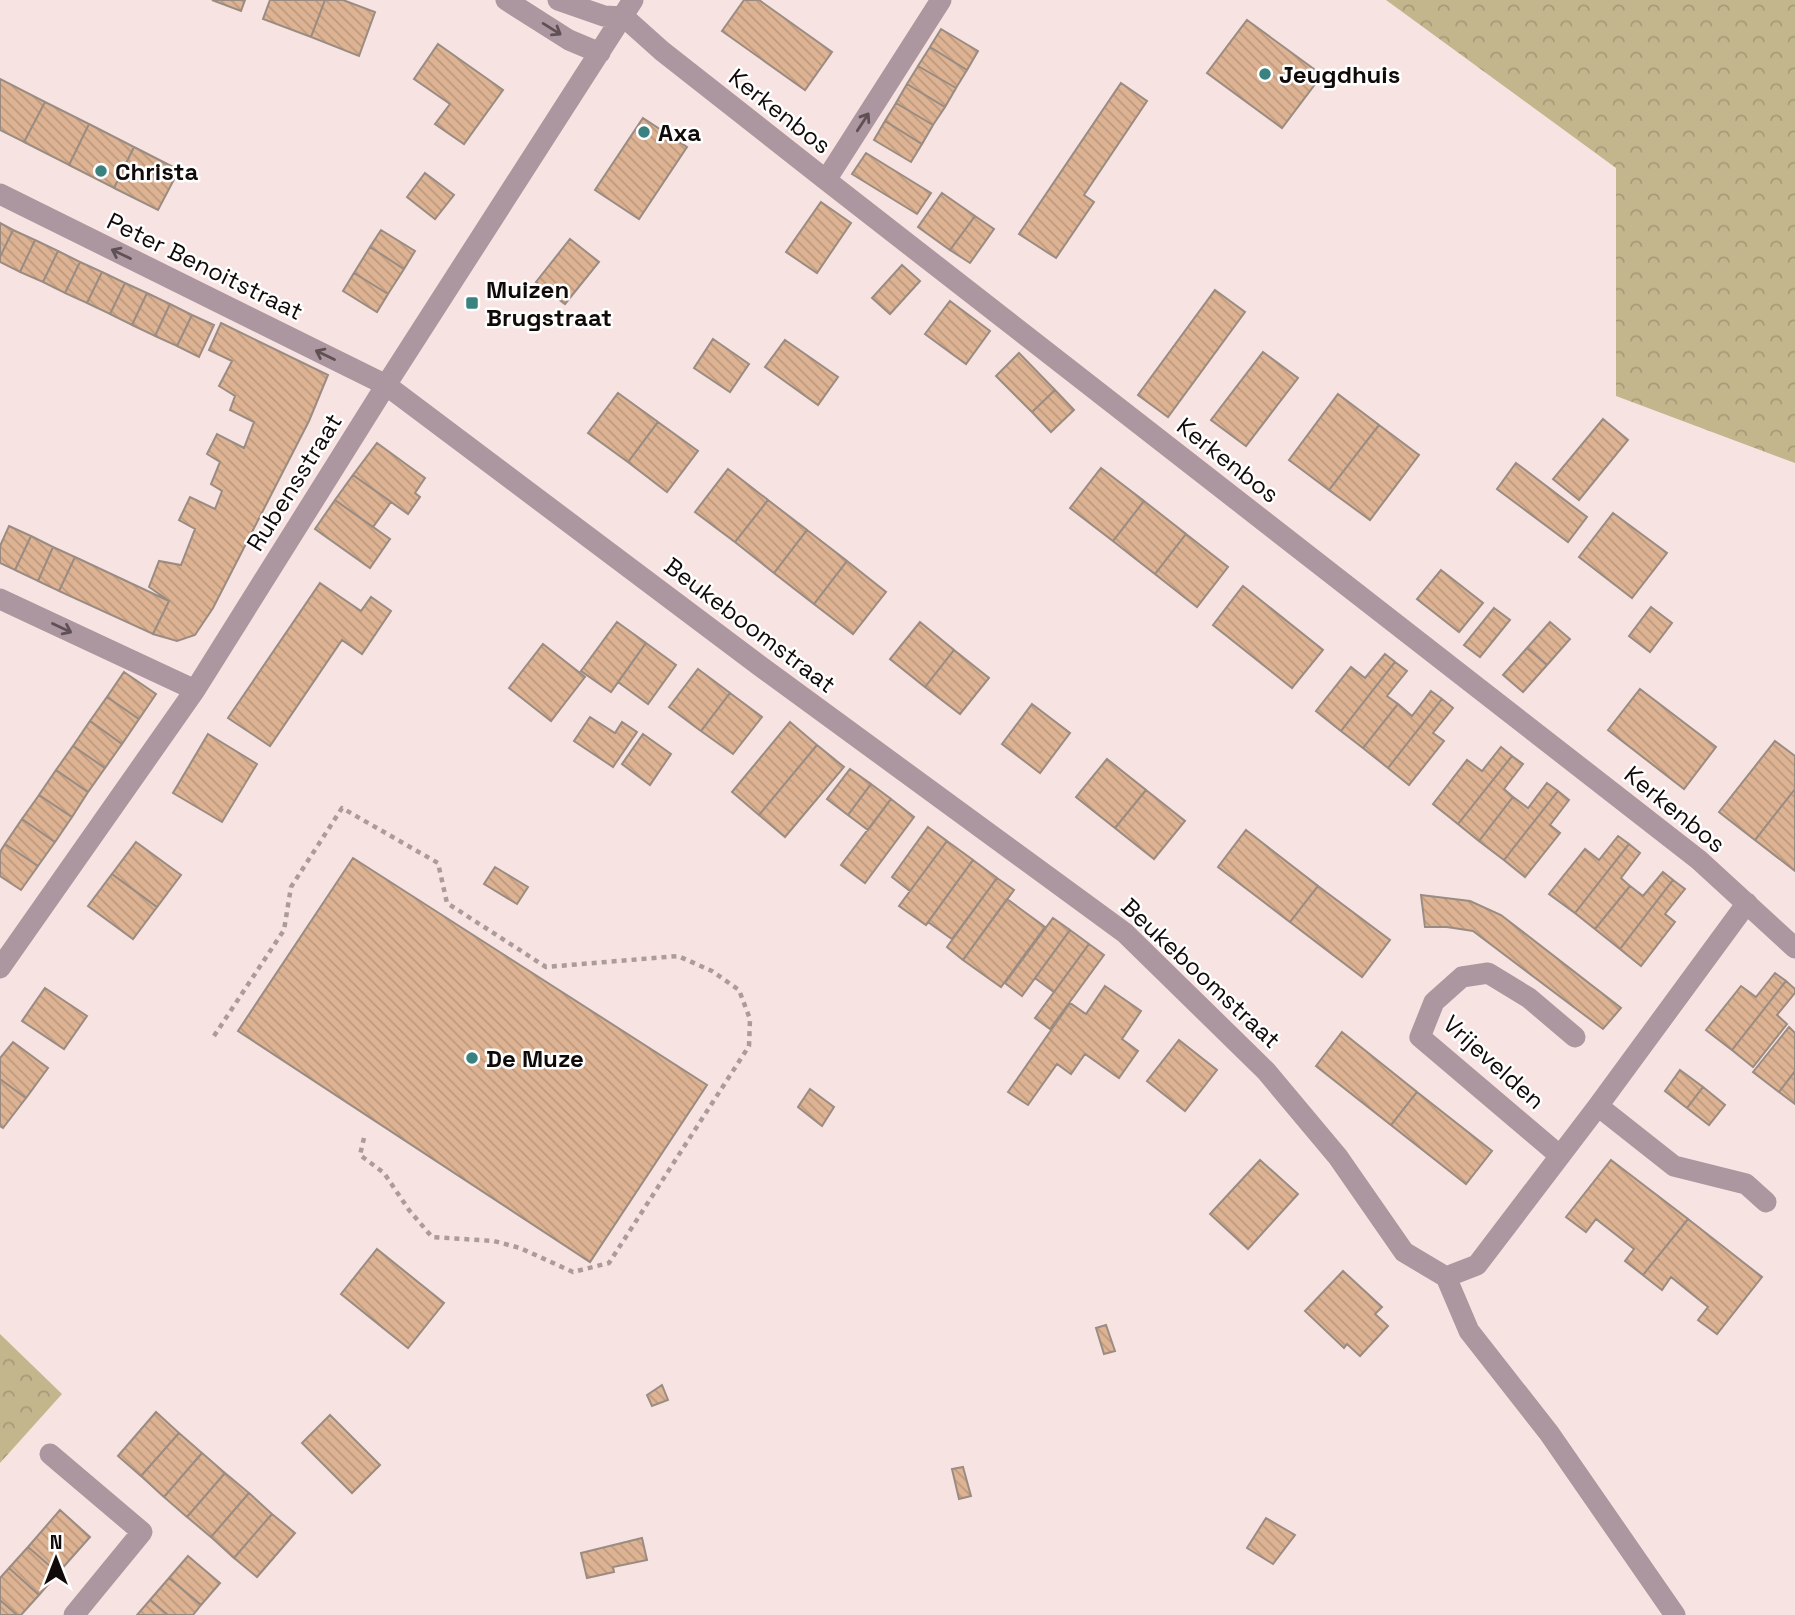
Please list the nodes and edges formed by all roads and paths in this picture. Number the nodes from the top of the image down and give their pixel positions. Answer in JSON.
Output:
{"nodes":[{"id":1,"x":506,"y":0,"type":"edge"},
{"id":2,"x":558,"y":0,"type":"edge"},
{"id":3,"x":941,"y":0,"type":"edge"},
{"id":4,"x":629,"y":9,"type":"edge"},
{"id":5,"x":600,"y":53,"type":"junction"},
{"id":6,"x":826,"y":180,"type":"junction"},
{"id":7,"x":0,"y":194,"type":"edge"},
{"id":8,"x":386,"y":385,"type":"junction"},
{"id":9,"x":0,"y":599,"type":"edge"},
{"id":10,"x":195,"y":690,"type":"junction"},
{"id":11,"x":1747,"y":903,"type":"junction"},
{"id":12,"x":1795,"y":948,"type":"edge"},
{"id":13,"x":0,"y":968,"type":"edge"},
{"id":14,"x":214,"y":1036,"type":"dead end"},
{"id":15,"x":1575,"y":1037,"type":"dead end"},
{"id":16,"x":1598,"y":1106,"type":"junction"},
{"id":17,"x":364,"y":1138,"type":"dead end"},
{"id":18,"x":1559,"y":1155,"type":"junction"},
{"id":19,"x":1766,"y":1202,"type":"dead end"},
{"id":20,"x":1446,"y":1277,"type":"junction"},
{"id":21,"x":50,"y":1454,"type":"dead end"},
{"id":22,"x":74,"y":1615,"type":"edge"},
{"id":23,"x":1675,"y":1615,"type":"edge"}],
"edges":[{"from":1,"to":5,"type":"street","one_way":true},
{"from":2,"to":4,"type":"street"},
{"from":6,"to":3,"type":"street","one_way":true},
{"from":4,"to":5,"type":"street","name":"Rubensstraat"},
{"from":4,"to":6,"type":"street","name":"Kerkenbos"},
{"from":5,"to":8,"type":"street","name":"Rubensstraat"},
{"from":6,"to":11,"type":"street","name":"Kerkenbos"},
{"from":8,"to":7,"type":"street","name":"Peter Benoitstraat","one_way":true},
{"from":8,"to":10,"type":"street","name":"Rubensstraat"},
{"from":8,"to":20,"type":"street","name":"Beukeboomstraat"},
{"from":9,"to":10,"type":"street","one_way":true},
{"from":10,"to":13,"type":"street","name":"Rubensstraat"},
{"from":11,"to":12,"type":"street","name":"Kerkenbos"},
{"from":11,"to":16,"type":"street"},
{"from":14,"to":17,"type":"path"},
{"from":15,"to":18,"type":"street","name":"Vrijevelden"},
{"from":16,"to":18,"type":"street"},
{"from":16,"to":19,"type":"street"},
{"from":18,"to":20,"type":"street"},
{"from":20,"to":23,"type":"street"},
{"from":21,"to":22,"type":"street"}]}
